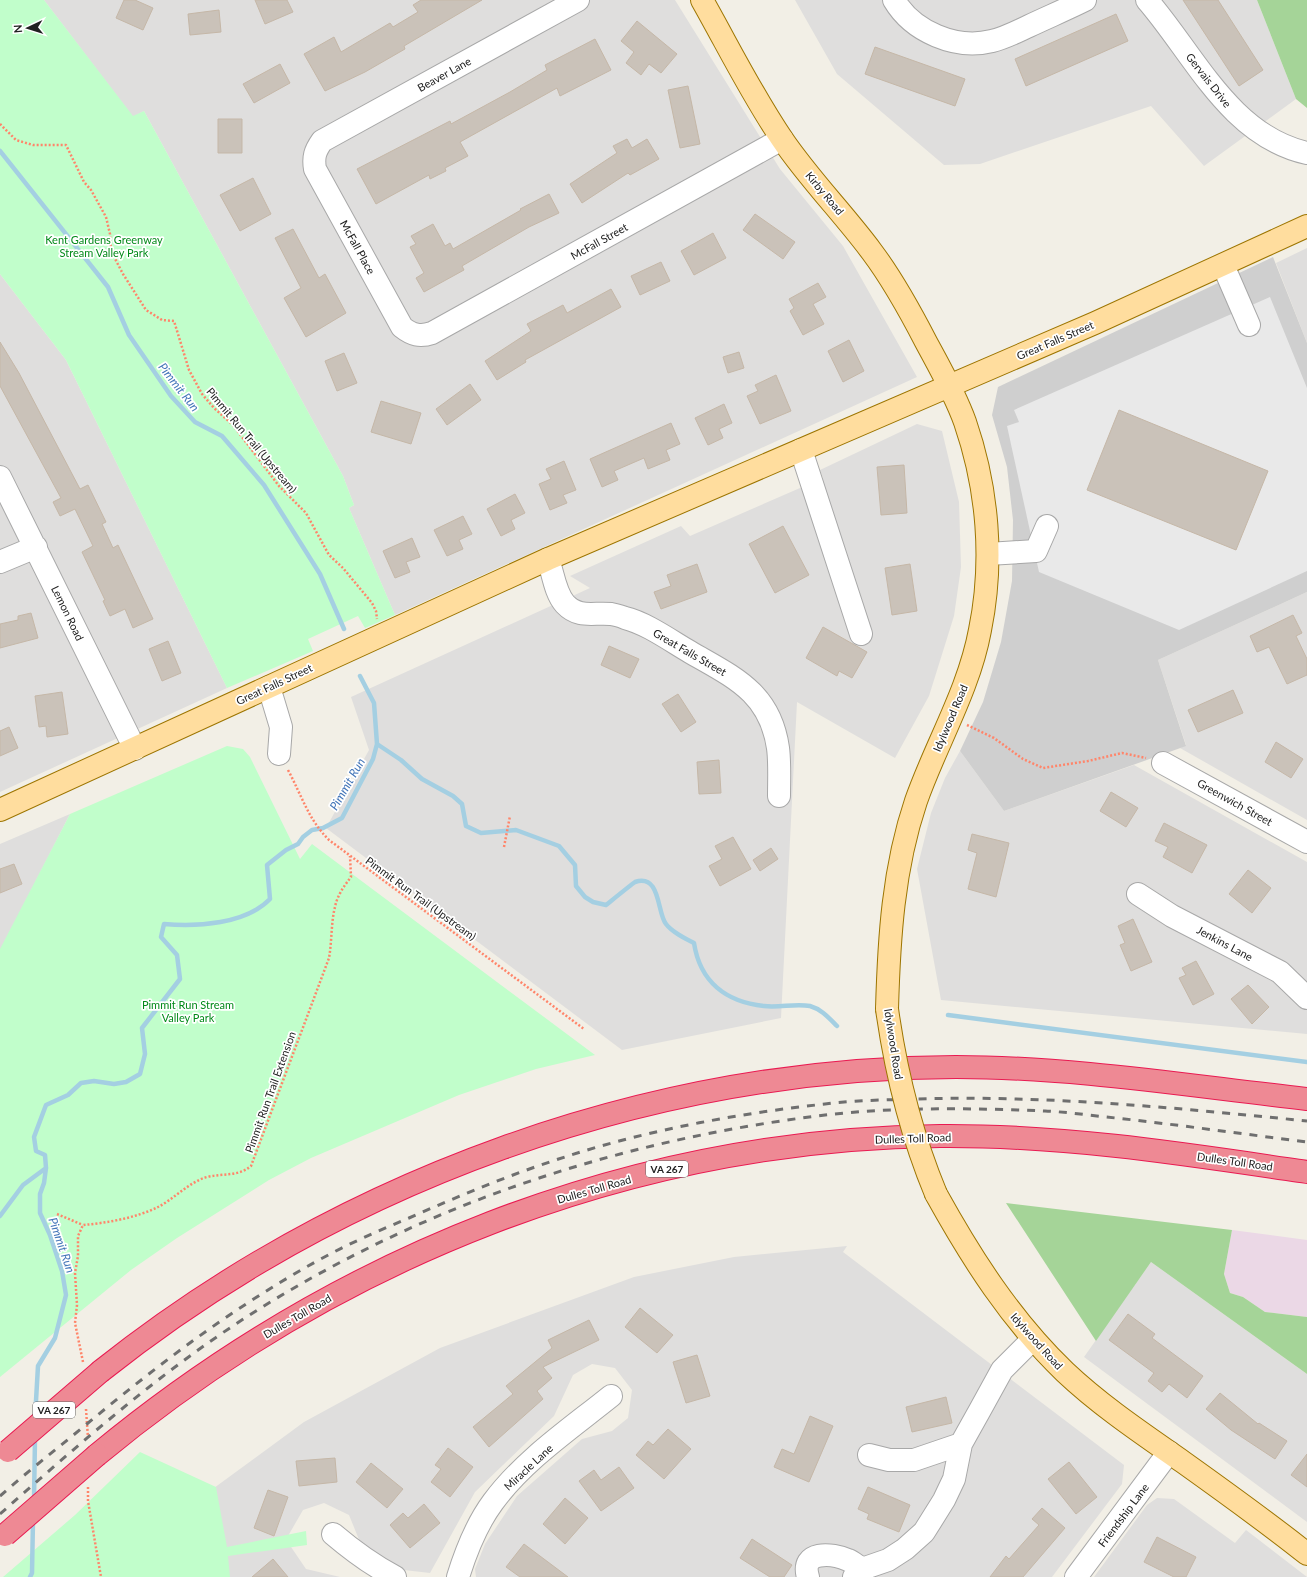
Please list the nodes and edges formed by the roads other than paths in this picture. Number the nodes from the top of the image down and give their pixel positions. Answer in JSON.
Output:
{"nodes":[{"id":1,"x":578,"y":0,"type":"edge"},
{"id":2,"x":702,"y":0,"type":"edge"},
{"id":3,"x":894,"y":0,"type":"edge"},
{"id":4,"x":1085,"y":0,"type":"edge"},
{"id":5,"x":1147,"y":0,"type":"edge"},
{"id":6,"x":782,"y":140,"type":"junction"},
{"id":7,"x":310,"y":151,"type":"joint"},
{"id":8,"x":1307,"y":153,"type":"edge"},
{"id":9,"x":1307,"y":226,"type":"edge"},
{"id":10,"x":1223,"y":265,"type":"junction"},
{"id":11,"x":1249,"y":325,"type":"dead end"},
{"id":12,"x":412,"y":340,"type":"joint"},
{"id":13,"x":949,"y":385,"type":"junction"},
{"id":14,"x":801,"y":450,"type":"junction"},
{"id":15,"x":0,"y":477,"type":"edge"},
{"id":16,"x":1047,"y":526,"type":"dead end"},
{"id":17,"x":36,"y":547,"type":"junction"},
{"id":18,"x":988,"y":554,"type":"junction"},
{"id":19,"x":548,"y":559,"type":"junction"},
{"id":20,"x":0,"y":562,"type":"edge"},
{"id":21,"x":862,"y":634,"type":"dead end"},
{"id":22,"x":269,"y":687,"type":"junction"},
{"id":23,"x":135,"y":749,"type":"junction"},
{"id":24,"x":279,"y":754,"type":"road end"},
{"id":25,"x":1163,"y":763,"type":"road end"},
{"id":26,"x":779,"y":796,"type":"dead end"},
{"id":27,"x":0,"y":810,"type":"edge"},
{"id":28,"x":1307,"y":842,"type":"edge"},
{"id":29,"x":1138,"y":894,"type":"dead end"},
{"id":30,"x":1307,"y":998,"type":"edge"},
{"id":31,"x":1307,"y":1099,"type":"edge"},
{"id":32,"x":1307,"y":1172,"type":"edge"},
{"id":33,"x":1033,"y":1339,"type":"junction"},
{"id":34,"x":611,"y":1396,"type":"dead end"},
{"id":35,"x":961,"y":1444,"type":"junction"},
{"id":36,"x":1169,"y":1452,"type":"junction"},
{"id":37,"x":4,"y":1454,"type":"edge"},
{"id":38,"x":869,"y":1455,"type":"dead end"},
{"id":39,"x":333,"y":1534,"type":"dead end"},
{"id":40,"x":2,"y":1537,"type":"edge"},
{"id":41,"x":1307,"y":1554,"type":"edge"},
{"id":42,"x":858,"y":1573,"type":"edge"},
{"id":43,"x":395,"y":1577,"type":"edge"},
{"id":44,"x":458,"y":1577,"type":"edge"},
{"id":45,"x":808,"y":1577,"type":"edge"},
{"id":46,"x":1076,"y":1577,"type":"edge"}],
"edges":[{"from":1,"to":7,"type":"street","name":"Beaver Lane"},
{"from":2,"to":6,"type":"main road","name":"Kirby Road"},
{"from":3,"to":4,"type":"street"},
{"from":5,"to":8,"type":"street","name":"Gervais Drive"},
{"from":6,"to":12,"type":"street","name":"McFall Street"},
{"from":6,"to":13,"type":"main road","name":"Kirby Road"},
{"from":7,"to":12,"type":"street","name":"McFall Place"},
{"from":9,"to":10,"type":"main road","name":"Great Falls Street"},
{"from":10,"to":11,"type":"street"},
{"from":10,"to":13,"type":"main road","name":"Great Falls Street"},
{"from":13,"to":14,"type":"main road","name":"Great Falls Street"},
{"from":13,"to":18,"type":"main road","name":"Idylwood Road"},
{"from":14,"to":19,"type":"main road","name":"Great Falls Street"},
{"from":14,"to":21,"type":"street"},
{"from":15,"to":17,"type":"street","name":"Lemon Road"},
{"from":16,"to":18,"type":"street"},
{"from":17,"to":20,"type":"street"},
{"from":17,"to":23,"type":"street","name":"Lemon Road"},
{"from":18,"to":33,"type":"main road","name":"Idylwood Road","bridge":true},
{"from":19,"to":22,"type":"main road","name":"Great Falls Street"},
{"from":19,"to":26,"type":"street","name":"Great Falls Street"},
{"from":22,"to":23,"type":"main road","name":"Great Falls Street"},
{"from":22,"to":24,"type":"street"},
{"from":23,"to":27,"type":"main road","name":"Great Falls Street"},
{"from":25,"to":28,"type":"street","name":"Greenwich Street"},
{"from":29,"to":30,"type":"street","name":"Jenkins Lane"},
{"from":31,"to":37,"type":"highway","number":"VA 267","bridge":true},
{"from":32,"to":40,"type":"highway","name":"Dulles Toll Road","number":"VA 267","bridge":true},
{"from":33,"to":35,"type":"street"},
{"from":33,"to":36,"type":"main road","name":"Idylwood Road"},
{"from":34,"to":44,"type":"street","name":"Miracle Lane"},
{"from":35,"to":38,"type":"street"},
{"from":35,"to":42,"type":"street"},
{"from":36,"to":41,"type":"main road","name":"Idylwood Road"},
{"from":36,"to":46,"type":"street","name":"Friendship Lane"},
{"from":39,"to":43,"type":"street"},
{"from":42,"to":45,"type":"street"}]}
